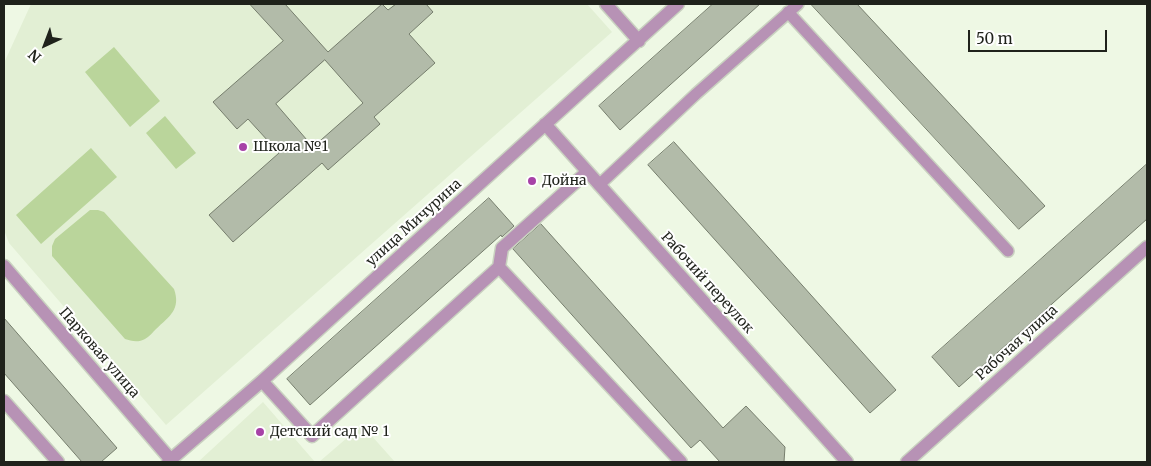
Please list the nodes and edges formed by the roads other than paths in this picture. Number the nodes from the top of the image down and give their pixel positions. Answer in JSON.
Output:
{"nodes":[{"id":1,"x":606,"y":4,"type":"edge"},
{"id":2,"x":678,"y":4,"type":"edge"},
{"id":3,"x":798,"y":4,"type":"edge"},
{"id":4,"x":788,"y":12,"type":"junction"},
{"id":5,"x":639,"y":41,"type":"junction"},
{"id":6,"x":545,"y":124,"type":"junction"},
{"id":7,"x":587,"y":172,"type":"junction"},
{"id":8,"x":599,"y":185,"type":"junction"},
{"id":9,"x":1147,"y":246,"type":"edge"},
{"id":10,"x":1008,"y":251,"type":"dead end"},
{"id":11,"x":4,"y":266,"type":"edge"},
{"id":12,"x":499,"y":267,"type":"junction"},
{"id":13,"x":262,"y":381,"type":"junction"},
{"id":14,"x":4,"y":401,"type":"edge"},
{"id":15,"x":169,"y":461,"type":"edge"},
{"id":16,"x":58,"y":462,"type":"edge"},
{"id":17,"x":681,"y":462,"type":"edge"},
{"id":18,"x":847,"y":462,"type":"edge"},
{"id":19,"x":907,"y":462,"type":"edge"}],
"edges":[{"from":1,"to":5,"type":"street"},
{"from":2,"to":5,"type":"street","name":"улица Мичурина"},
{"from":3,"to":4,"type":"lane"},
{"from":4,"to":8,"type":"lane"},
{"from":4,"to":10,"type":"lane"},
{"from":5,"to":6,"type":"street","name":"улица Мичурина"},
{"from":6,"to":7,"type":"street","name":"Рабочий переулок"},
{"from":6,"to":13,"type":"street","name":"улица Мичурина"},
{"from":7,"to":8,"type":"street","name":"Рабочий переулок"},
{"from":7,"to":12,"type":"street"},
{"from":8,"to":18,"type":"street","name":"Рабочий переулок"},
{"from":9,"to":19,"type":"street","name":"Рабочая улица"},
{"from":11,"to":15,"type":"street","name":"Парковая улица"},
{"from":12,"to":13,"type":"street"},
{"from":12,"to":17,"type":"street"},
{"from":13,"to":15,"type":"street","name":"улица Мичурина"},
{"from":14,"to":16,"type":"street"}]}
